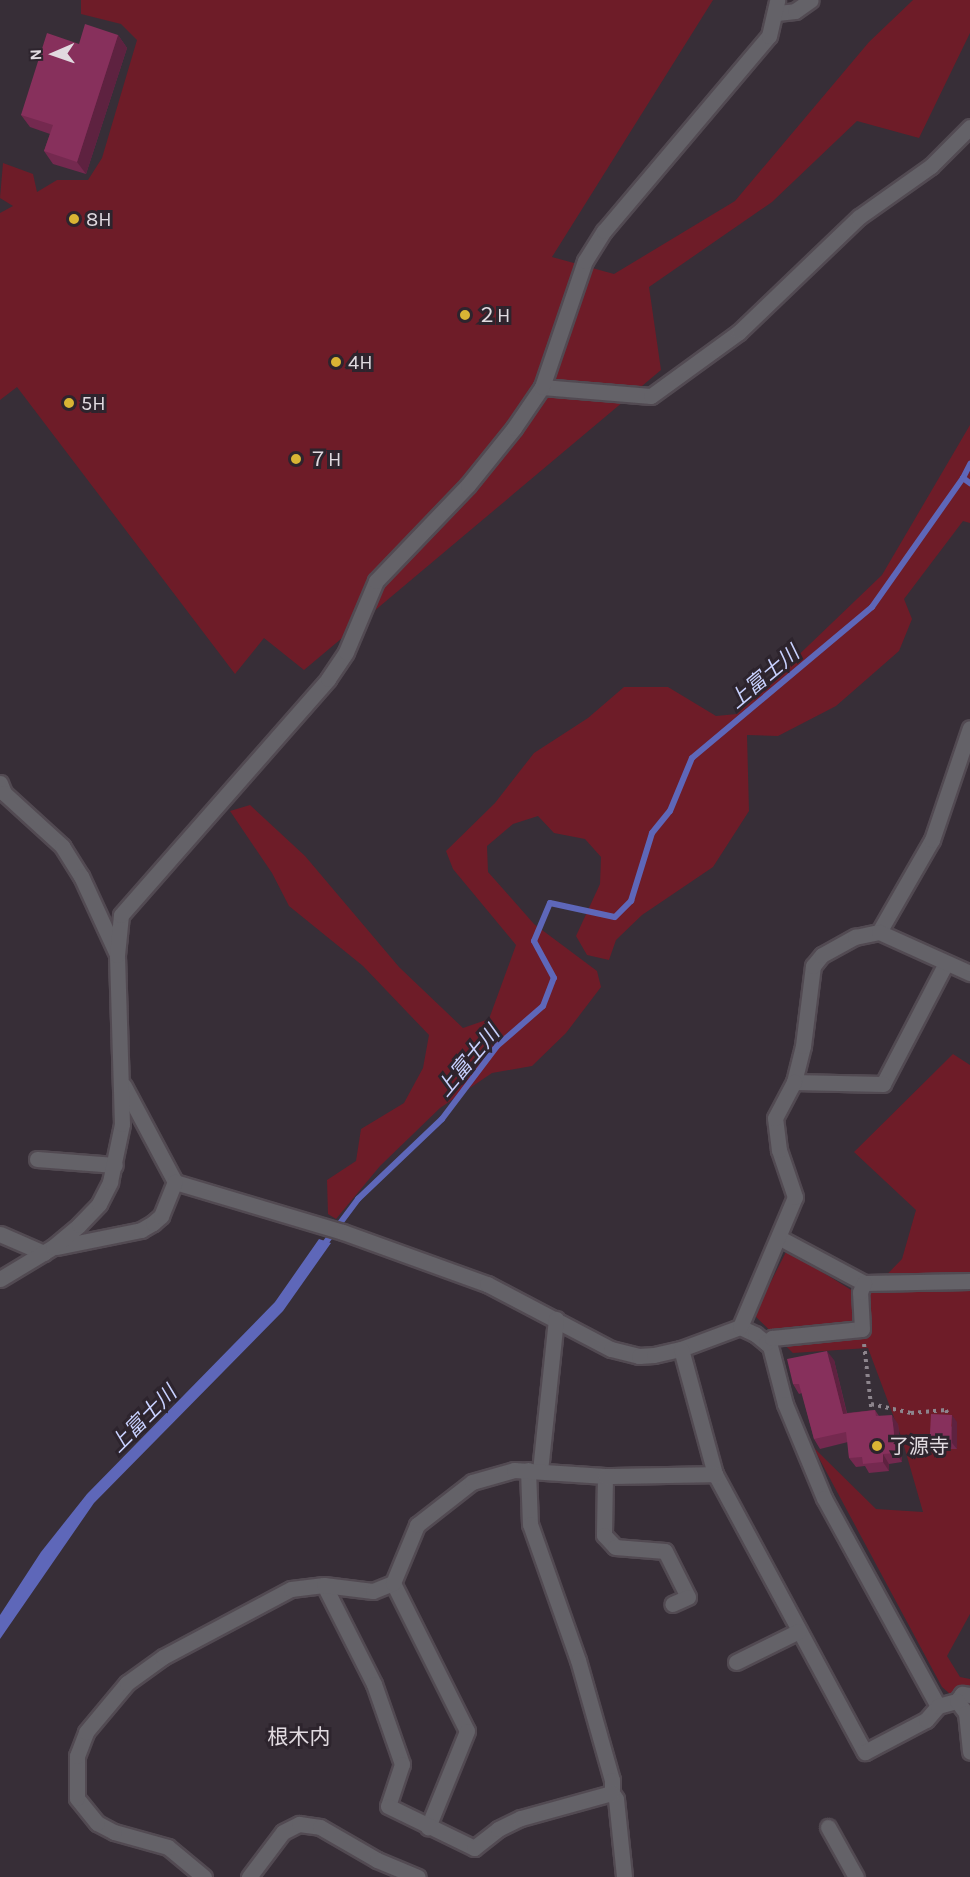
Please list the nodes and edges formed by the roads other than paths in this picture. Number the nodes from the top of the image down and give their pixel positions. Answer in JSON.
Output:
{"nodes":[{"id":1,"x":811,"y":0,"type":"edge"},
{"id":2,"x":777,"y":6,"type":"edge"},
{"id":3,"x":970,"y":127,"type":"edge"},
{"id":4,"x":542,"y":387,"type":"junction"},
{"id":5,"x":970,"y":728,"type":"edge"},
{"id":6,"x":0,"y":783,"type":"edge"},
{"id":7,"x":879,"y":932,"type":"junction"},
{"id":8,"x":117,"y":955,"type":"junction"},
{"id":9,"x":946,"y":963,"type":"junction"},
{"id":10,"x":970,"y":974,"type":"edge"},
{"id":11,"x":794,"y":1082,"type":"junction"},
{"id":12,"x":123,"y":1084,"type":"junction"},
{"id":13,"x":37,"y":1159,"type":"dead end"},
{"id":14,"x":115,"y":1165,"type":"junction"},
{"id":15,"x":175,"y":1182,"type":"junction"},
{"id":16,"x":0,"y":1234,"type":"edge"},
{"id":17,"x":780,"y":1238,"type":"junction"},
{"id":18,"x":49,"y":1250,"type":"junction"},
{"id":19,"x":0,"y":1279,"type":"edge"},
{"id":20,"x":970,"y":1281,"type":"edge"},
{"id":21,"x":864,"y":1283,"type":"junction"},
{"id":22,"x":556,"y":1319,"type":"junction"},
{"id":23,"x":740,"y":1327,"type":"junction"},
{"id":24,"x":766,"y":1343,"type":"junction"},
{"id":25,"x":681,"y":1349,"type":"junction"},
{"id":26,"x":534,"y":1471,"type":"junction"},
{"id":27,"x":715,"y":1474,"type":"junction"},
{"id":28,"x":605,"y":1476,"type":"junction"},
{"id":29,"x":393,"y":1583,"type":"junction"},
{"id":30,"x":324,"y":1585,"type":"junction"},
{"id":31,"x":672,"y":1604,"type":"dead end"},
{"id":32,"x":799,"y":1631,"type":"junction"},
{"id":33,"x":736,"y":1662,"type":"dead end"},
{"id":34,"x":964,"y":1698,"type":"edge"},
{"id":35,"x":938,"y":1706,"type":"junction"},
{"id":36,"x":970,"y":1752,"type":"edge"},
{"id":37,"x":612,"y":1793,"type":"junction"},
{"id":38,"x":428,"y":1827,"type":"junction"},
{"id":39,"x":828,"y":1827,"type":"dead end"},
{"id":40,"x":204,"y":1877,"type":"edge"},
{"id":41,"x":249,"y":1877,"type":"edge"},
{"id":42,"x":418,"y":1877,"type":"edge"},
{"id":43,"x":624,"y":1877,"type":"edge"},
{"id":44,"x":856,"y":1877,"type":"edge"}],
"edges":[{"from":1,"to":2,"type":"street"},
{"from":2,"to":4,"type":"street"},
{"from":3,"to":4,"type":"street"},
{"from":4,"to":8,"type":"street"},
{"from":5,"to":7,"type":"street"},
{"from":6,"to":8,"type":"street"},
{"from":7,"to":9,"type":"street"},
{"from":7,"to":11,"type":"street"},
{"from":8,"to":12,"type":"street"},
{"from":9,"to":10,"type":"street"},
{"from":9,"to":11,"type":"street"},
{"from":11,"to":17,"type":"street"},
{"from":12,"to":14,"type":"street"},
{"from":12,"to":15,"type":"street"},
{"from":13,"to":14,"type":"street"},
{"from":14,"to":18,"type":"street"},
{"from":15,"to":18,"type":"street"},
{"from":15,"to":22,"type":"street"},
{"from":16,"to":18,"type":"street"},
{"from":17,"to":21,"type":"street"},
{"from":17,"to":23,"type":"street"},
{"from":18,"to":19,"type":"street"},
{"from":20,"to":21,"type":"street"},
{"from":21,"to":24,"type":"street"},
{"from":22,"to":25,"type":"street"},
{"from":22,"to":26,"type":"street"},
{"from":23,"to":24,"type":"street"},
{"from":23,"to":25,"type":"street"},
{"from":24,"to":35,"type":"street"},
{"from":25,"to":27,"type":"street"},
{"from":26,"to":28,"type":"street"},
{"from":26,"to":29,"type":"street"},
{"from":26,"to":37,"type":"street"},
{"from":27,"to":28,"type":"street"},
{"from":27,"to":32,"type":"street"},
{"from":28,"to":31,"type":"street"},
{"from":29,"to":30,"type":"street"},
{"from":29,"to":38,"type":"street"},
{"from":30,"to":38,"type":"street"},
{"from":30,"to":40,"type":"street"},
{"from":32,"to":33,"type":"street"},
{"from":32,"to":35,"type":"street"},
{"from":34,"to":35,"type":"street"},
{"from":34,"to":36,"type":"street"},
{"from":37,"to":38,"type":"street"},
{"from":37,"to":43,"type":"street"},
{"from":39,"to":44,"type":"street"},
{"from":41,"to":42,"type":"street"}]}
